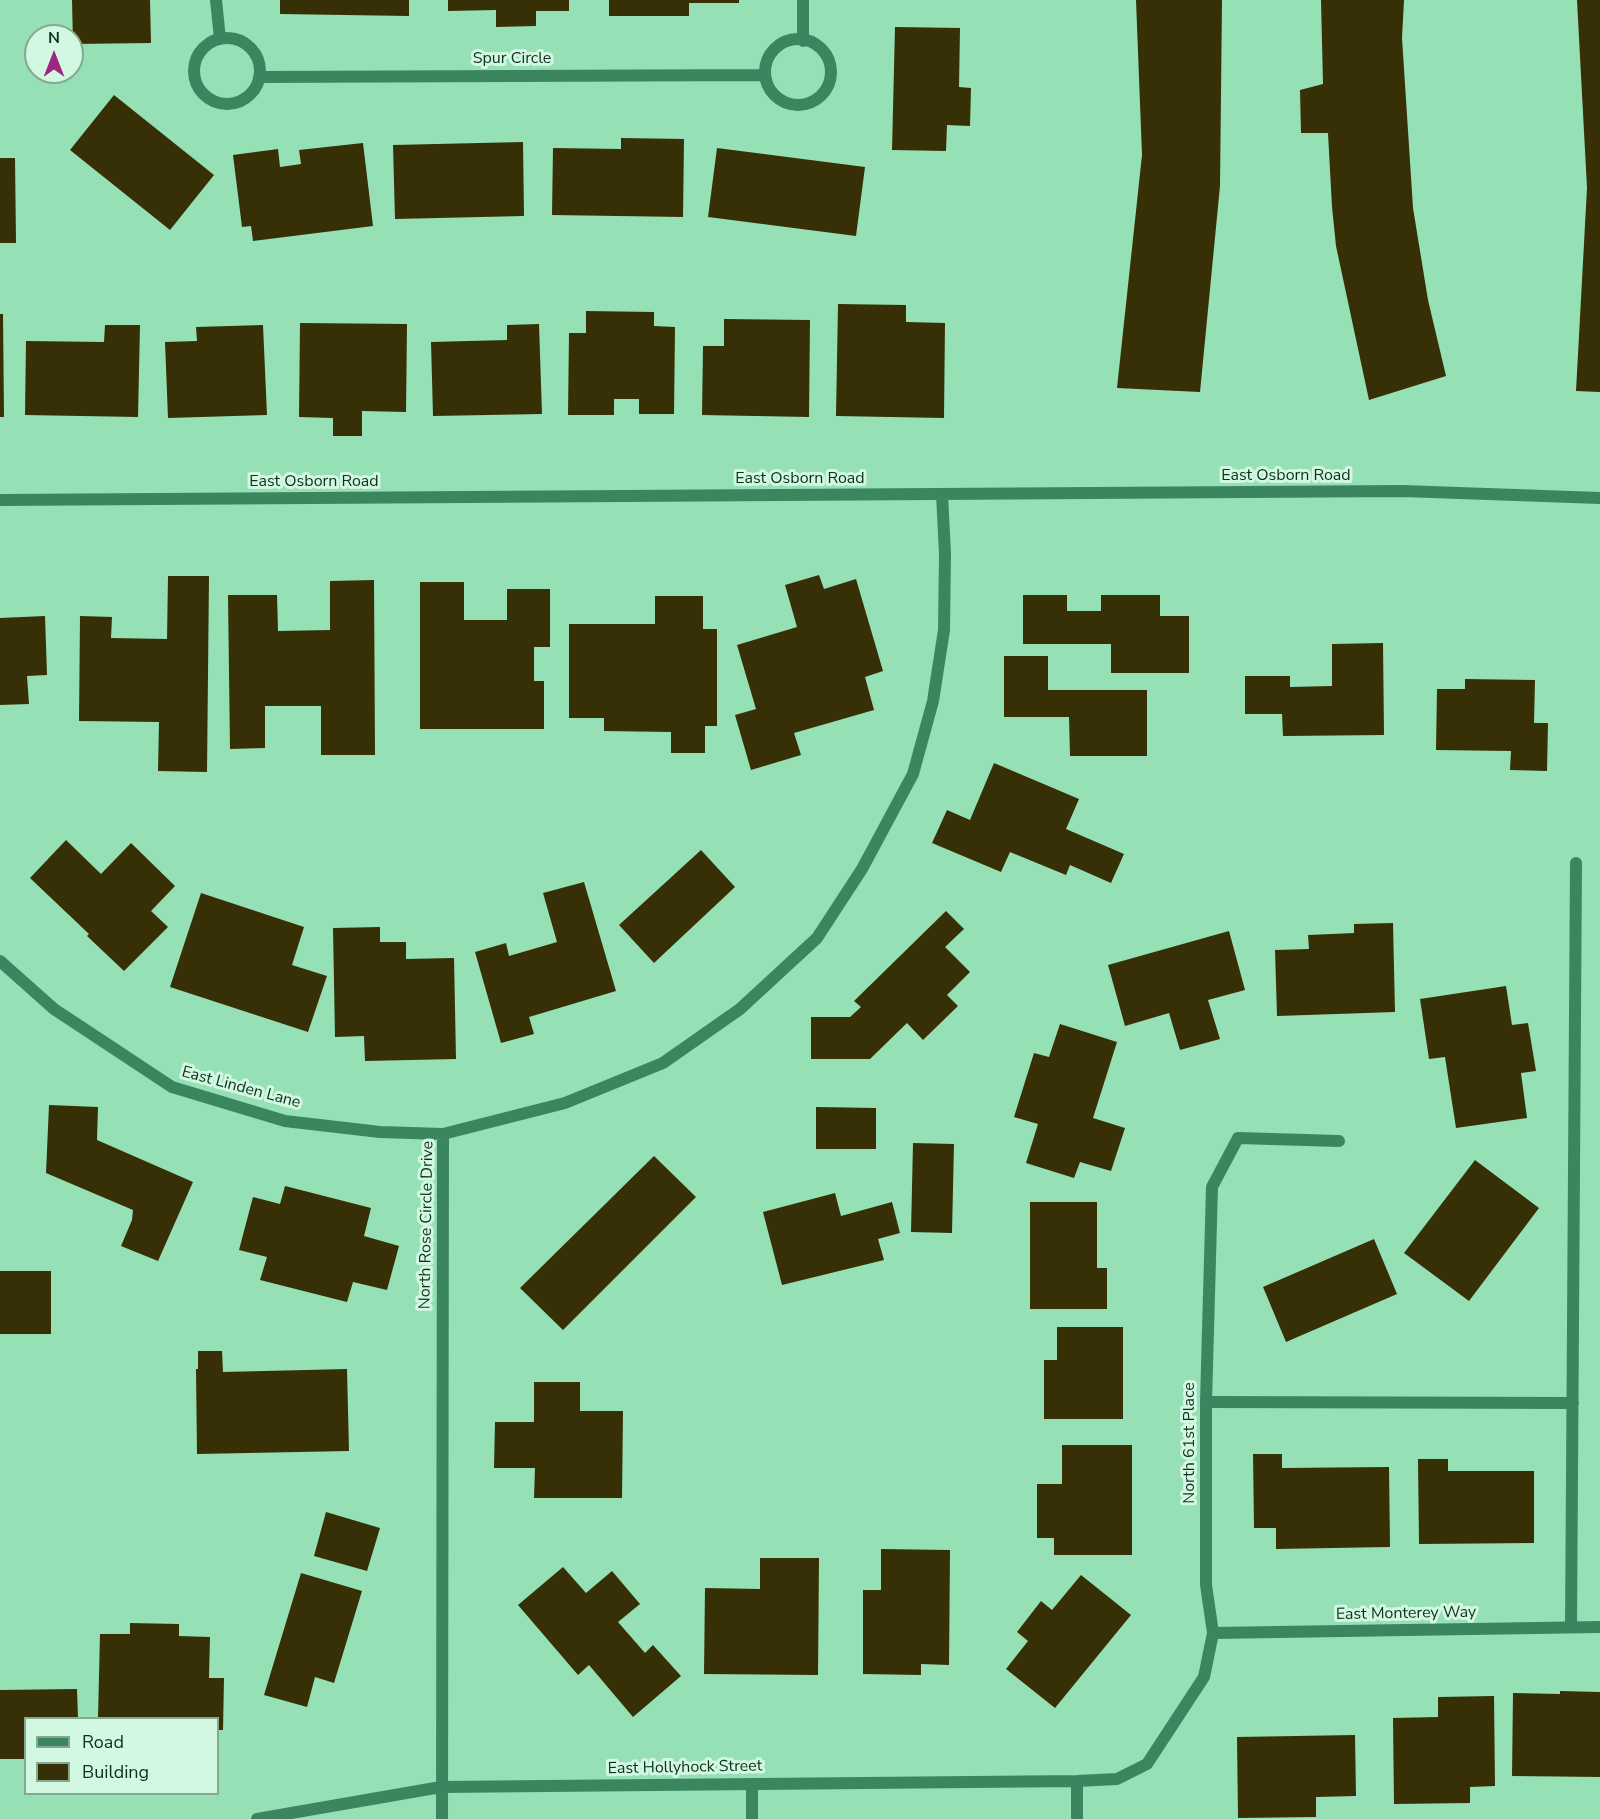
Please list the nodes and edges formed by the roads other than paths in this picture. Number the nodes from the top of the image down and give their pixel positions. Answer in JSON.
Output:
{"nodes":[{"id":1,"x":216,"y":0,"type":"edge"},
{"id":2,"x":803,"y":0,"type":"edge"},
{"id":3,"x":220,"y":39,"type":"junction"},
{"id":4,"x":803,"y":41,"type":"junction"},
{"id":5,"x":765,"y":75,"type":"junction"},
{"id":6,"x":259,"y":77,"type":"junction"},
{"id":7,"x":942,"y":494,"type":"junction"},
{"id":8,"x":1600,"y":498,"type":"edge"},
{"id":9,"x":0,"y":500,"type":"edge"},
{"id":10,"x":1576,"y":863,"type":"dead end"},
{"id":11,"x":0,"y":961,"type":"edge"},
{"id":12,"x":443,"y":1134,"type":"junction"},
{"id":13,"x":1339,"y":1141,"type":"dead end"},
{"id":14,"x":1206,"y":1402,"type":"junction"},
{"id":15,"x":1573,"y":1403,"type":"junction"},
{"id":16,"x":1570,"y":1627,"type":"junction"},
{"id":17,"x":1600,"y":1627,"type":"edge"},
{"id":18,"x":1213,"y":1633,"type":"junction"},
{"id":19,"x":1077,"y":1781,"type":"junction"},
{"id":20,"x":752,"y":1784,"type":"junction"},
{"id":21,"x":441,"y":1787,"type":"junction"},
{"id":22,"x":257,"y":1819,"type":"edge"},
{"id":23,"x":442,"y":1819,"type":"edge"},
{"id":24,"x":752,"y":1819,"type":"edge"},
{"id":25,"x":1077,"y":1819,"type":"edge"}],
"edges":[{"from":1,"to":3,"type":"street"},
{"from":2,"to":4,"type":"street"},
{"from":3,"to":6,"type":"street"},
{"from":3,"to":6,"type":"street"},
{"from":4,"to":5,"type":"street"},
{"from":4,"to":5,"type":"street"},
{"from":5,"to":6,"type":"street","name":"Spur Circle"},
{"from":7,"to":8,"type":"street","name":"East Osborn Road"},
{"from":7,"to":9,"type":"street","name":"East Osborn Road"},
{"from":7,"to":12,"type":"street","name":"North Rose Circle Drive"},
{"from":10,"to":15,"type":"street"},
{"from":11,"to":12,"type":"street","name":"East Linden Lane"},
{"from":12,"to":21,"type":"street","name":"North Rose Circle Drive"},
{"from":13,"to":14,"type":"street","name":"North 61st Place"},
{"from":14,"to":15,"type":"street"},
{"from":14,"to":18,"type":"street","name":"North 61st Place"},
{"from":15,"to":16,"type":"street"},
{"from":16,"to":17,"type":"street","name":"East Monterey Way"},
{"from":16,"to":18,"type":"street","name":"East Monterey Way"},
{"from":18,"to":19,"type":"street","name":"North 61st Place"},
{"from":19,"to":20,"type":"street","name":"East Hollyhock Street"},
{"from":19,"to":25,"type":"street"},
{"from":20,"to":21,"type":"street","name":"East Hollyhock Street"},
{"from":20,"to":24,"type":"street"},
{"from":21,"to":22,"type":"street","name":"East Hollyhock Street"},
{"from":21,"to":23,"type":"street","name":"North Rose Circle Drive"}]}
